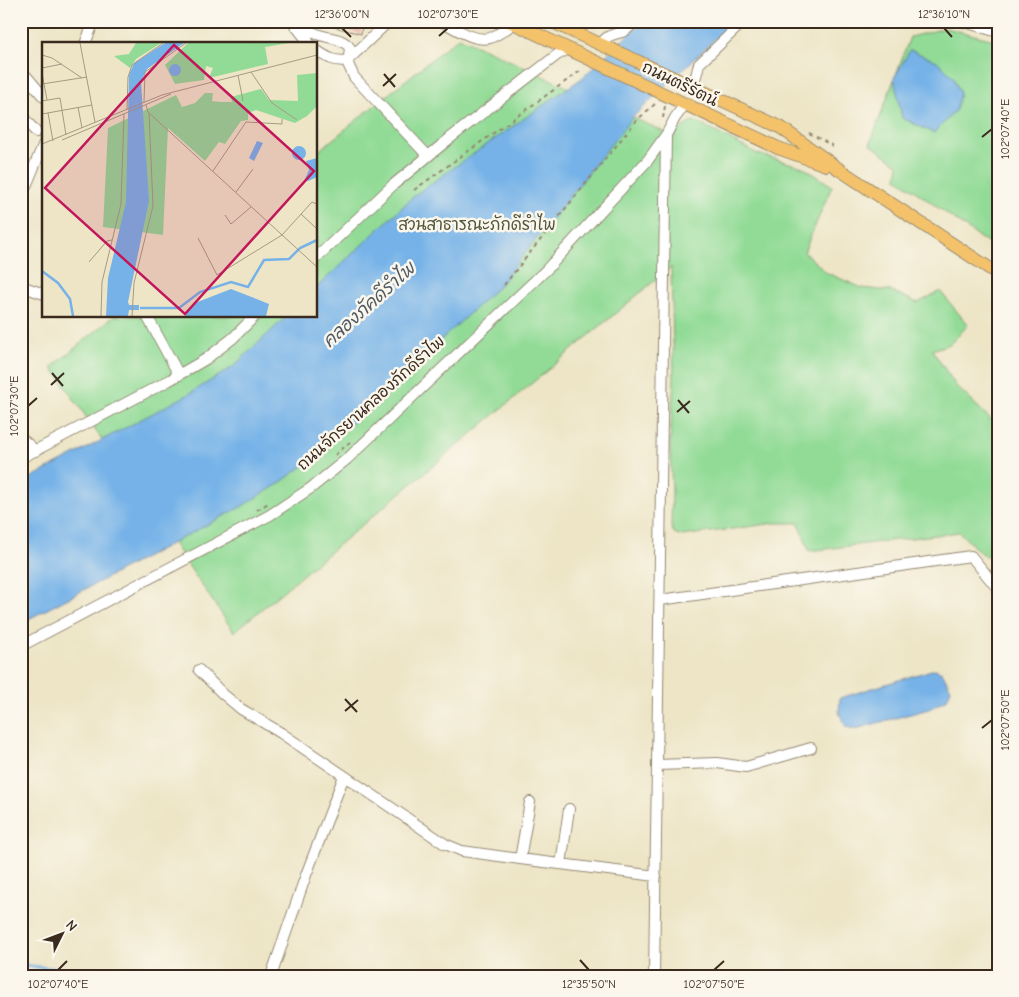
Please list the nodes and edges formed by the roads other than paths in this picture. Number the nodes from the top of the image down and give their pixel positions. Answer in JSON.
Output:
{"nodes":[{"id":1,"x":94,"y":21,"type":"edge"},
{"id":2,"x":294,"y":21,"type":"edge"},
{"id":3,"x":389,"y":21,"type":"edge"},
{"id":4,"x":441,"y":21,"type":"edge"},
{"id":5,"x":550,"y":21,"type":"edge"},
{"id":6,"x":635,"y":21,"type":"edge"},
{"id":7,"x":744,"y":21,"type":"edge"},
{"id":8,"x":961,"y":21,"type":"edge"},
{"id":9,"x":512,"y":22,"type":"edge"},
{"id":10,"x":998,"y":32,"type":"edge"},
{"id":11,"x":86,"y":42,"type":"edge"},
{"id":12,"x":308,"y":42,"type":"edge"},
{"id":13,"x":601,"y":44,"type":"junction"},
{"id":14,"x":568,"y":49,"type":"junction"},
{"id":15,"x":318,"y":51,"type":"edge"},
{"id":16,"x":348,"y":60,"type":"junction"},
{"id":17,"x":21,"y":70,"type":"edge"},
{"id":18,"x":687,"y":84,"type":"junction"},
{"id":19,"x":42,"y":95,"type":"edge"},
{"id":20,"x":685,"y":104,"type":"junction"},
{"id":21,"x":21,"y":115,"type":"edge"},
{"id":22,"x":36,"y":132,"type":"dead end"},
{"id":23,"x":666,"y":135,"type":"junction"},
{"id":24,"x":42,"y":148,"type":"edge"},
{"id":25,"x":428,"y":156,"type":"junction"},
{"id":26,"x":840,"y":170,"type":"junction"},
{"id":27,"x":21,"y":198,"type":"edge"},
{"id":28,"x":318,"y":256,"type":"edge"},
{"id":29,"x":998,"y":274,"type":"edge"},
{"id":30,"x":21,"y":286,"type":"edge"},
{"id":31,"x":42,"y":293,"type":"edge"},
{"id":32,"x":149,"y":318,"type":"edge"},
{"id":33,"x":253,"y":318,"type":"edge"},
{"id":34,"x":179,"y":375,"type":"junction"},
{"id":35,"x":21,"y":438,"type":"edge"},
{"id":36,"x":36,"y":451,"type":"junction"},
{"id":37,"x":21,"y":458,"type":"edge"},
{"id":38,"x":998,"y":589,"type":"edge"},
{"id":39,"x":660,"y":600,"type":"junction"},
{"id":40,"x":21,"y":646,"type":"edge"},
{"id":41,"x":199,"y":670,"type":"dead end"},
{"id":42,"x":811,"y":748,"type":"dead end"},
{"id":43,"x":657,"y":765,"type":"junction"},
{"id":44,"x":344,"y":776,"type":"junction"},
{"id":45,"x":530,"y":802,"type":"dead end"},
{"id":46,"x":569,"y":809,"type":"dead end"},
{"id":47,"x":520,"y":859,"type":"junction"},
{"id":48,"x":561,"y":864,"type":"junction"},
{"id":49,"x":656,"y":876,"type":"junction"},
{"id":50,"x":271,"y":976,"type":"edge"},
{"id":51,"x":654,"y":976,"type":"edge"}],
"edges":[{"from":1,"to":11,"type":"street"},
{"from":2,"to":12,"type":"street"},
{"from":2,"to":16,"type":"street"},
{"from":3,"to":16,"type":"street"},
{"from":4,"to":9,"type":"street"},
{"from":5,"to":13,"type":"main road","name":"ถนนตรีรัตน์"},
{"from":6,"to":13,"type":"street"},
{"from":7,"to":18,"type":"street"},
{"from":8,"to":10,"type":"street"},
{"from":9,"to":14,"type":"main road","name":"ถนนตรีรัตน์"},
{"from":13,"to":18,"type":"main road","name":"ถนนตรีรัตน์"},
{"from":14,"to":20,"type":"main road","name":"ถนนตรีรัตน์"},
{"from":14,"to":25,"type":"street"},
{"from":15,"to":16,"type":"street"},
{"from":16,"to":25,"type":"street"},
{"from":17,"to":19,"type":"street"},
{"from":18,"to":26,"type":"main road","name":"ถนนตรีรัตน์"},
{"from":20,"to":23,"type":"street"},
{"from":20,"to":26,"type":"main road","name":"ถนนตรีรัตน์"},
{"from":21,"to":22,"type":"street"},
{"from":23,"to":39,"type":"street"},
{"from":23,"to":40,"type":"street"},
{"from":24,"to":27,"type":"street"},
{"from":25,"to":28,"type":"street"},
{"from":26,"to":29,"type":"main road","name":"ถนนตรีรัตน์"},
{"from":30,"to":31,"type":"street"},
{"from":32,"to":34,"type":"street"},
{"from":33,"to":34,"type":"street"},
{"from":34,"to":36,"type":"street"},
{"from":35,"to":36,"type":"street"},
{"from":36,"to":37,"type":"street"},
{"from":38,"to":39,"type":"street"},
{"from":39,"to":43,"type":"street"},
{"from":41,"to":44,"type":"street"},
{"from":42,"to":43,"type":"street"},
{"from":43,"to":49,"type":"street"},
{"from":44,"to":47,"type":"street"},
{"from":44,"to":50,"type":"street"},
{"from":45,"to":47,"type":"street"},
{"from":46,"to":48,"type":"street"},
{"from":47,"to":48,"type":"street"},
{"from":48,"to":49,"type":"street"},
{"from":49,"to":51,"type":"street"}]}
